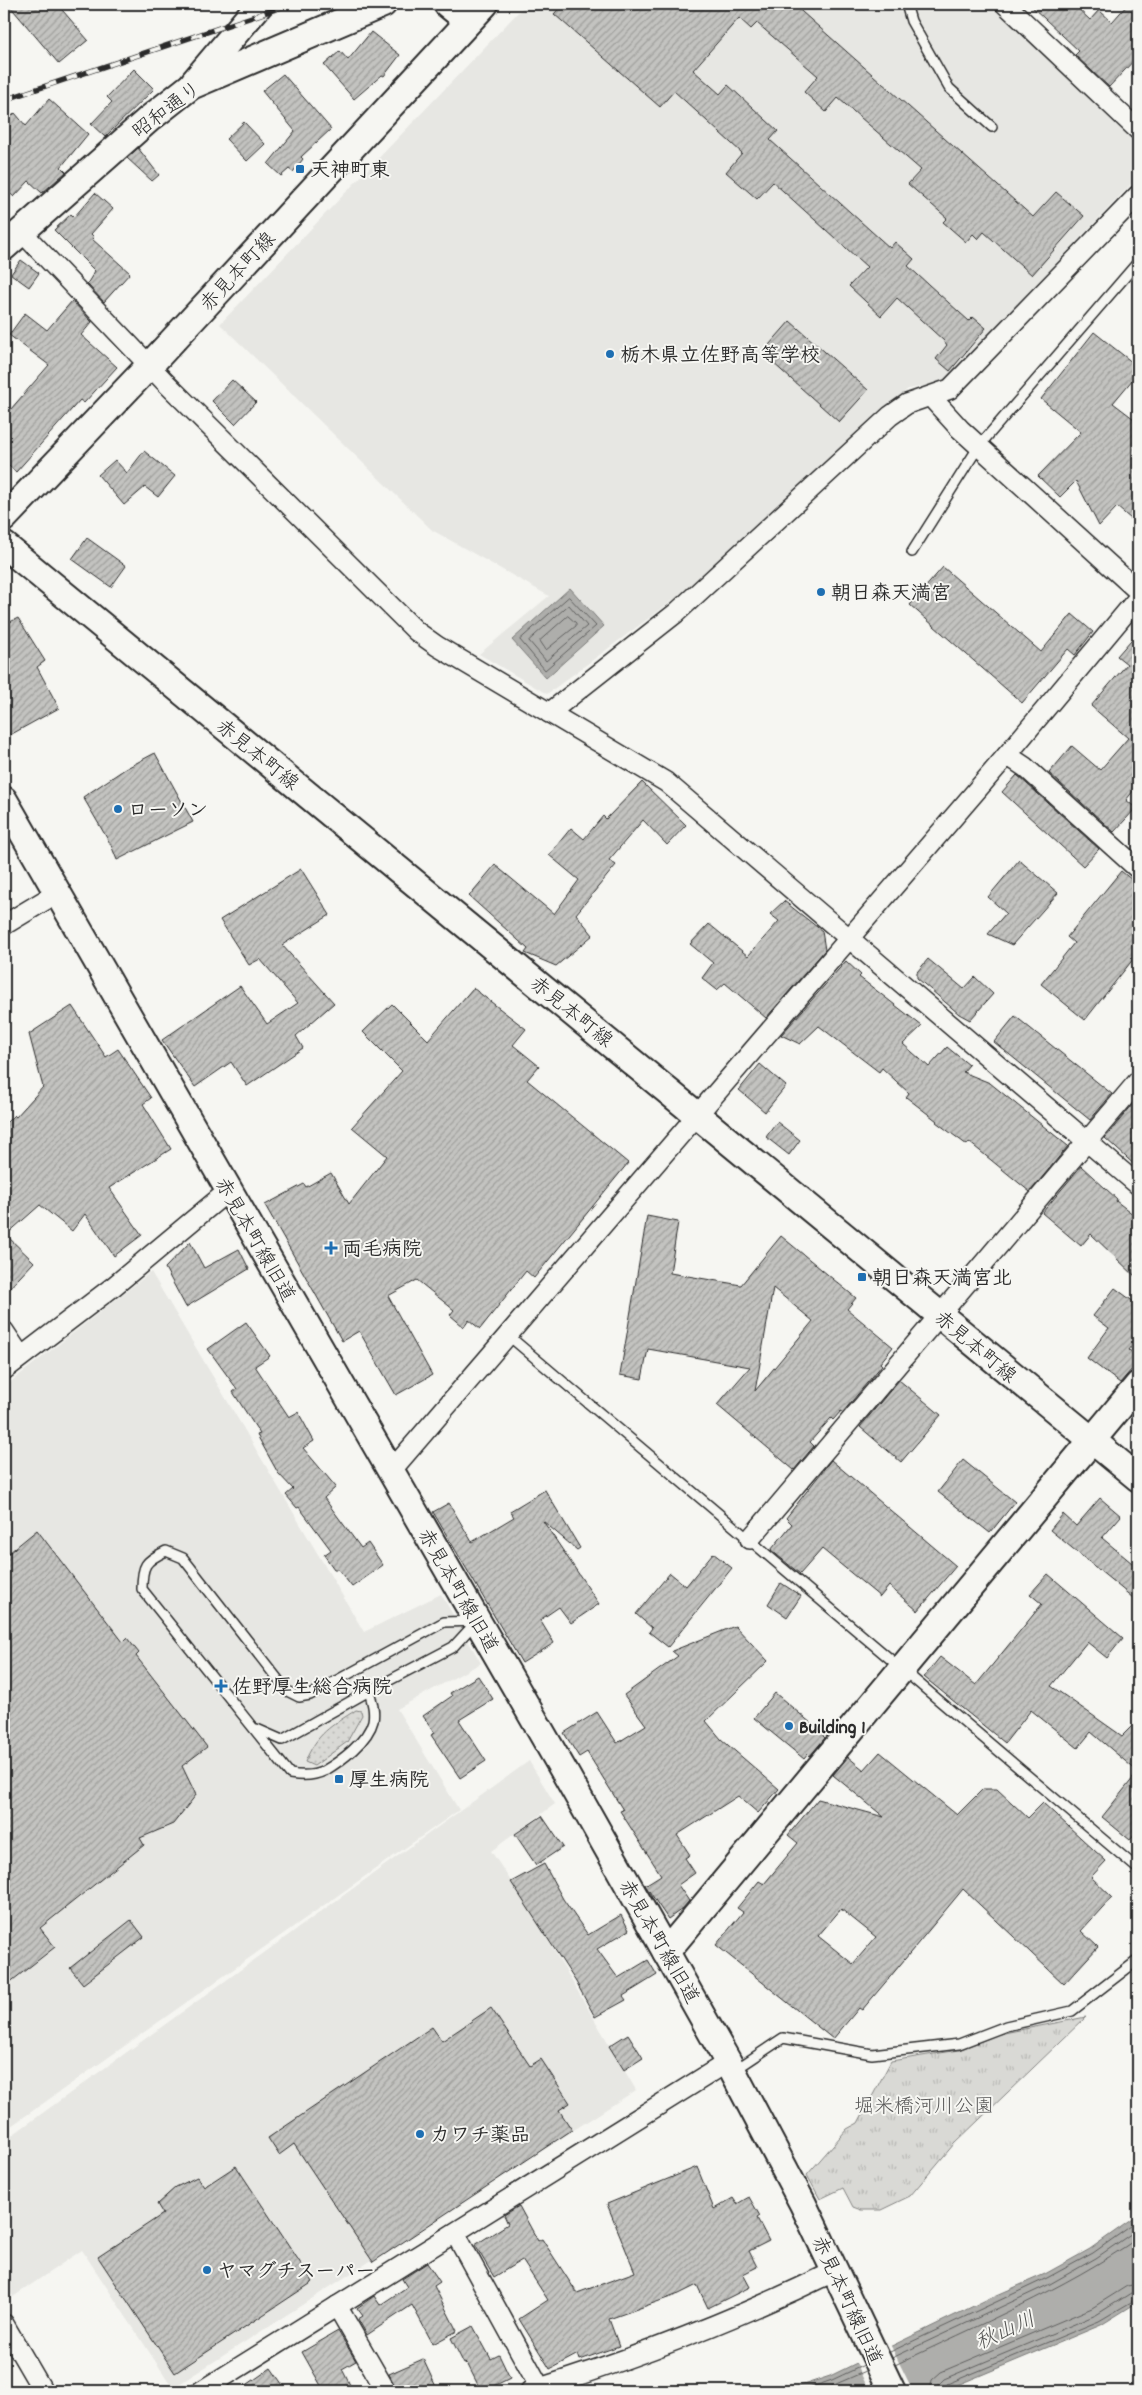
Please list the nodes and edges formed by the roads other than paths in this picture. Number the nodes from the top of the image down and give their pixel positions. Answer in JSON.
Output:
{"nodes":[{"id":1,"x":260,"y":4,"type":"edge"},
{"id":2,"x":382,"y":4,"type":"edge"},
{"id":3,"x":447,"y":4,"type":"edge"},
{"id":4,"x":906,"y":4,"type":"edge"},
{"id":5,"x":1005,"y":4,"type":"edge"},
{"id":6,"x":476,"y":13,"type":"edge"},
{"id":7,"x":191,"y":86,"type":"junction"},
{"id":8,"x":992,"y":127,"type":"dead end"},
{"id":9,"x":1138,"y":130,"type":"edge"},
{"id":10,"x":1138,"y":195,"type":"edge"},
{"id":11,"x":12,"y":239,"type":"edge"},
{"id":12,"x":1138,"y":262,"type":"edge"},
{"id":13,"x":150,"y":366,"type":"junction"},
{"id":14,"x":931,"y":397,"type":"junction"},
{"id":15,"x":979,"y":446,"type":"junction"},
{"id":16,"x":4,"y":518,"type":"edge"},
{"id":17,"x":4,"y":545,"type":"edge"},
{"id":18,"x":912,"y":552,"type":"dead end"},
{"id":19,"x":1138,"y":591,"type":"edge"},
{"id":20,"x":1138,"y":598,"type":"edge"},
{"id":21,"x":549,"y":713,"type":"junction"},
{"id":22,"x":1006,"y":755,"type":"junction"},
{"id":23,"x":4,"y":800,"type":"edge"},
{"id":24,"x":1138,"y":868,"type":"edge"},
{"id":25,"x":58,"y":894,"type":"junction"},
{"id":26,"x":4,"y":925,"type":"edge"},
{"id":27,"x":848,"y":938,"type":"junction"},
{"id":28,"x":1138,"y":1081,"type":"edge"},
{"id":29,"x":697,"y":1114,"type":"junction"},
{"id":30,"x":1087,"y":1141,"type":"junction"},
{"id":31,"x":1138,"y":1185,"type":"edge"},
{"id":32,"x":228,"y":1191,"type":"junction"},
{"id":33,"x":940,"y":1316,"type":"junction"},
{"id":34,"x":4,"y":1331,"type":"edge"},
{"id":35,"x":509,"y":1336,"type":"junction"},
{"id":36,"x":20,"y":1355,"type":"junction"},
{"id":37,"x":4,"y":1370,"type":"edge"},
{"id":38,"x":1138,"y":1385,"type":"edge"},
{"id":39,"x":1092,"y":1441,"type":"junction"},
{"id":40,"x":391,"y":1471,"type":"junction"},
{"id":41,"x":1138,"y":1478,"type":"edge"},
{"id":42,"x":750,"y":1539,"type":"junction"},
{"id":43,"x":477,"y":1621,"type":"junction"},
{"id":44,"x":902,"y":1668,"type":"junction"},
{"id":45,"x":369,"y":1691,"type":"junction"},
{"id":46,"x":256,"y":1729,"type":"junction"},
{"id":47,"x":1138,"y":1869,"type":"edge"},
{"id":48,"x":666,"y":1952,"type":"junction"},
{"id":49,"x":1138,"y":1960,"type":"edge"},
{"id":50,"x":731,"y":2067,"type":"junction"},
{"id":51,"x":455,"y":2232,"type":"junction"},
{"id":52,"x":835,"y":2271,"type":"junction"},
{"id":53,"x":337,"y":2306,"type":"junction"},
{"id":54,"x":4,"y":2324,"type":"edge"},
{"id":55,"x":535,"y":2390,"type":"edge"},
{"id":56,"x":43,"y":2391,"type":"edge"},
{"id":57,"x":201,"y":2391,"type":"edge"},
{"id":58,"x":386,"y":2391,"type":"edge"},
{"id":59,"x":892,"y":2391,"type":"edge"}],
"edges":[{"from":1,"to":7,"type":"street"},
{"from":2,"to":7,"type":"street","name":"昭和通り"},
{"from":3,"to":6,"type":"street"},
{"from":4,"to":8,"type":"lane"},
{"from":5,"to":9,"type":"street"},
{"from":6,"to":13,"type":"street","name":"赤見本町線"},
{"from":7,"to":11,"type":"street","name":"昭和通り"},
{"from":10,"to":14,"type":"street"},
{"from":11,"to":13,"type":"street"},
{"from":12,"to":15,"type":"lane"},
{"from":13,"to":16,"type":"street","name":"赤見本町線"},
{"from":13,"to":21,"type":"street"},
{"from":14,"to":15,"type":"street"},
{"from":14,"to":21,"type":"street"},
{"from":15,"to":18,"type":"lane"},
{"from":15,"to":19,"type":"street"},
{"from":17,"to":29,"type":"street","name":"赤見本町線"},
{"from":20,"to":22,"type":"street"},
{"from":21,"to":27,"type":"street"},
{"from":22,"to":24,"type":"street"},
{"from":22,"to":27,"type":"street"},
{"from":23,"to":25,"type":"street","name":"赤見本町線旧道"},
{"from":25,"to":26,"type":"street"},
{"from":25,"to":32,"type":"street","name":"赤見本町線旧道"},
{"from":27,"to":29,"type":"street"},
{"from":27,"to":30,"type":"street"},
{"from":28,"to":30,"type":"street"},
{"from":29,"to":33,"type":"street","name":"赤見本町線"},
{"from":29,"to":35,"type":"street"},
{"from":30,"to":31,"type":"street"},
{"from":30,"to":33,"type":"street"},
{"from":32,"to":36,"type":"street"},
{"from":32,"to":40,"type":"street","name":"赤見本町線旧道"},
{"from":33,"to":39,"type":"street","name":"赤見本町線"},
{"from":33,"to":42,"type":"street"},
{"from":34,"to":36,"type":"street"},
{"from":35,"to":40,"type":"street"},
{"from":35,"to":42,"type":"lane"},
{"from":36,"to":37,"type":"street"},
{"from":38,"to":39,"type":"street"},
{"from":39,"to":41,"type":"street","name":"赤見本町線"},
{"from":39,"to":44,"type":"street"},
{"from":40,"to":43,"type":"street","name":"赤見本町線旧道"},
{"from":42,"to":44,"type":"lane"},
{"from":43,"to":45,"type":"lane"},
{"from":43,"to":46,"type":"lane"},
{"from":43,"to":48,"type":"street","name":"赤見本町線旧道"},
{"from":44,"to":47,"type":"lane"},
{"from":44,"to":48,"type":"street"},
{"from":45,"to":46,"type":"lane"},
{"from":45,"to":46,"type":"lane"},
{"from":48,"to":50,"type":"street","name":"赤見本町線旧道"},
{"from":49,"to":50,"type":"lane"},
{"from":50,"to":51,"type":"street"},
{"from":50,"to":52,"type":"street","name":"赤見本町線旧道"},
{"from":51,"to":53,"type":"street"},
{"from":51,"to":55,"type":"street"},
{"from":52,"to":55,"type":"street"},
{"from":52,"to":59,"type":"street","name":"赤見本町線旧道"},
{"from":53,"to":57,"type":"street"},
{"from":53,"to":58,"type":"street"},
{"from":54,"to":56,"type":"street"}]}
